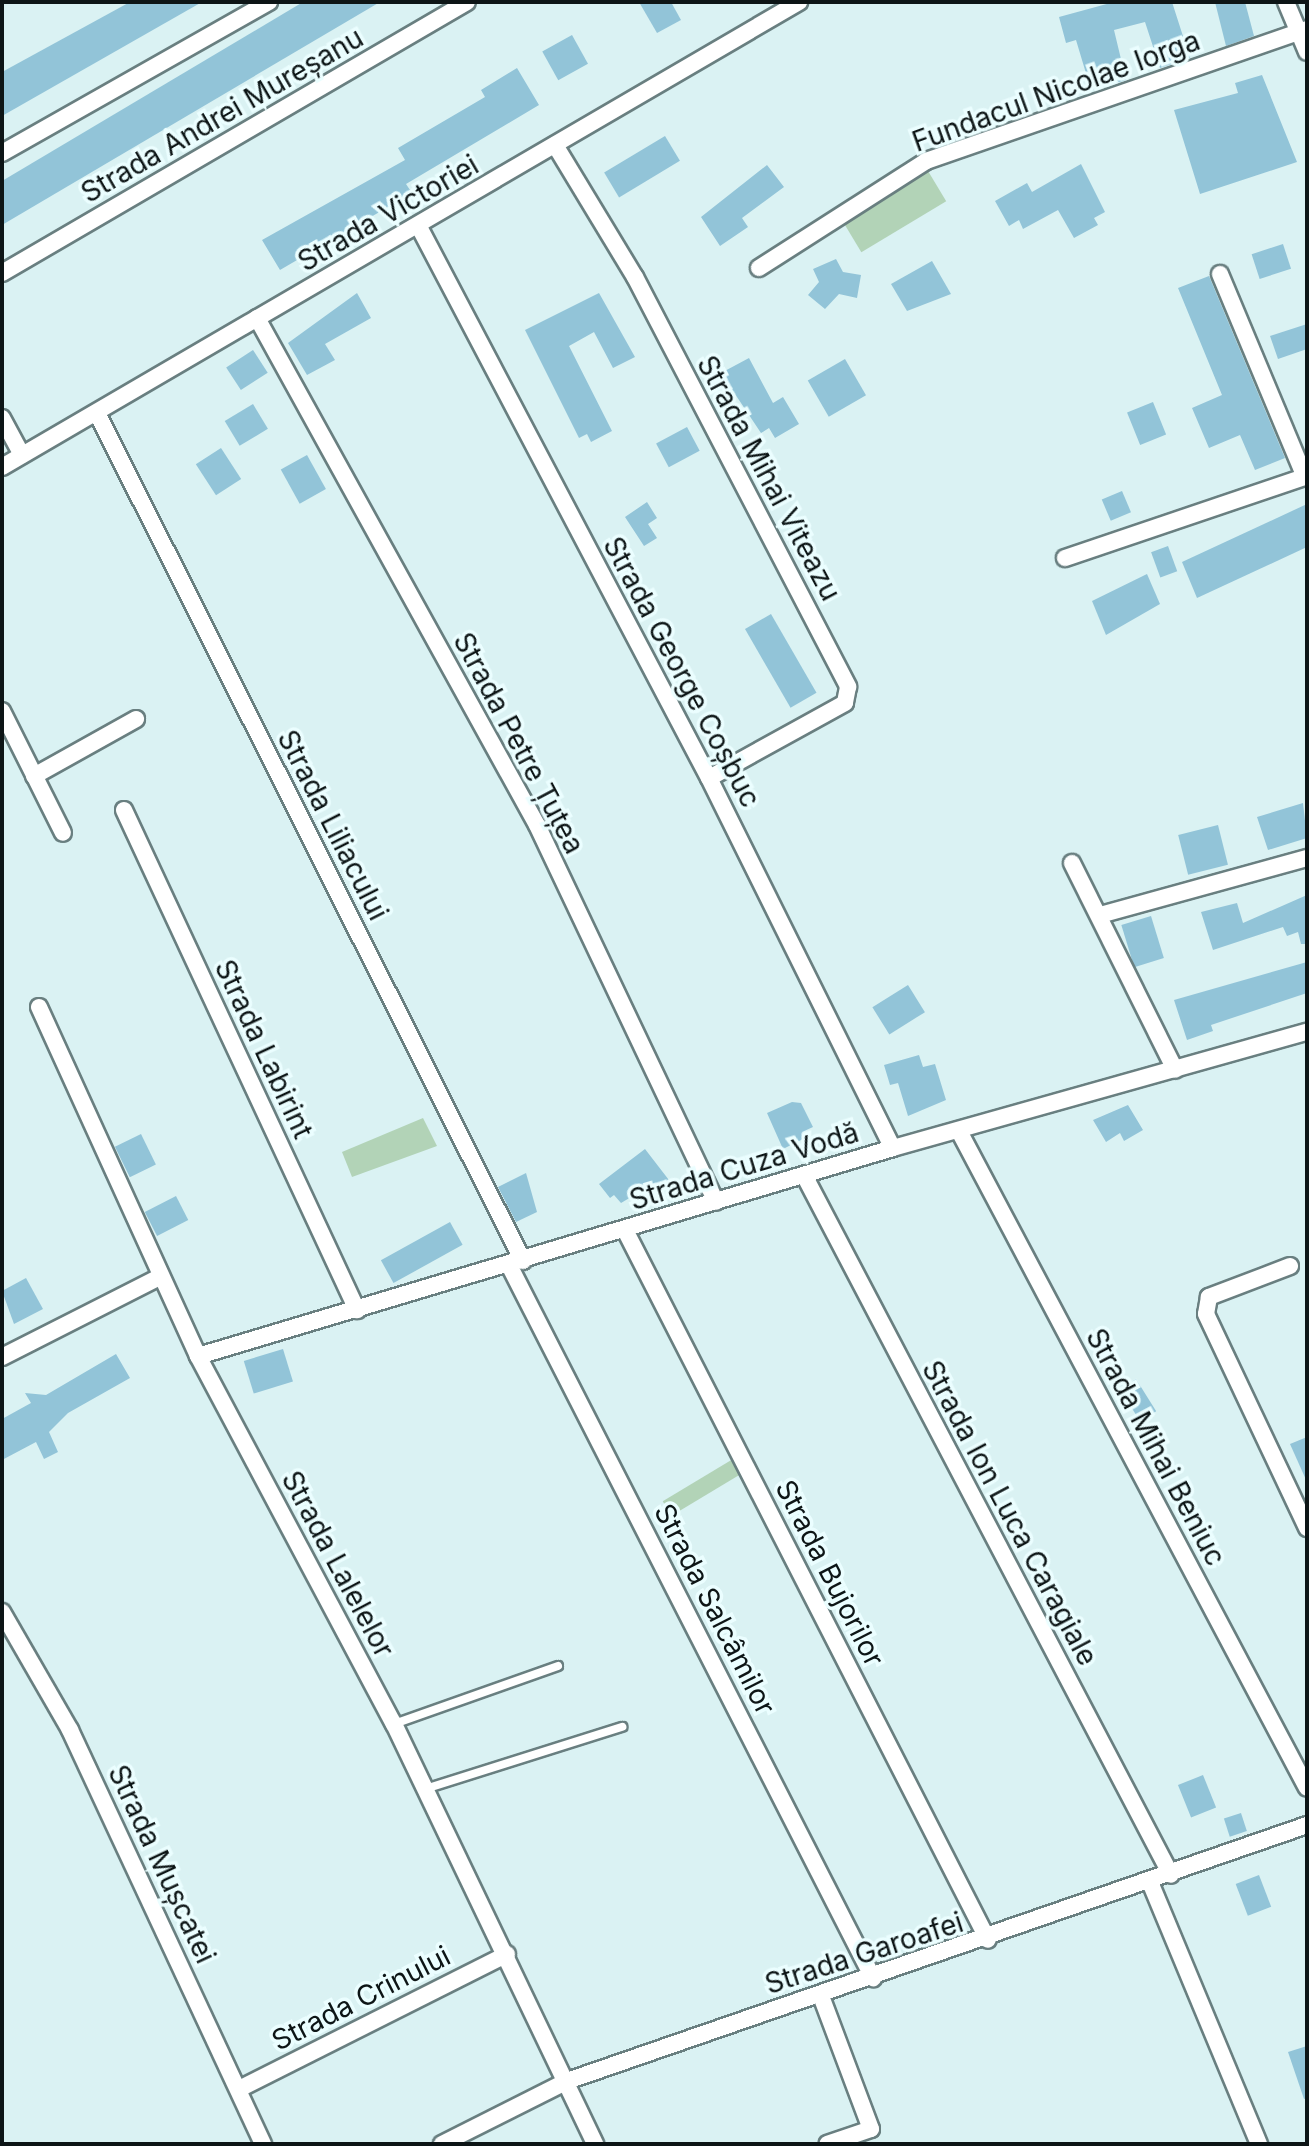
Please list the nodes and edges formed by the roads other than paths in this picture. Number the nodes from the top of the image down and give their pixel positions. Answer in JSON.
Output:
{"nodes":[{"id":1,"x":269,"y":2,"type":"edge"},
{"id":2,"x":467,"y":2,"type":"edge"},
{"id":3,"x":799,"y":2,"type":"edge"},
{"id":4,"x":1286,"y":2,"type":"edge"},
{"id":5,"x":1303,"y":30,"type":"edge"},
{"id":6,"x":1307,"y":52,"type":"edge"},
{"id":7,"x":555,"y":145,"type":"junction"},
{"id":8,"x":2,"y":153,"type":"edge"},
{"id":9,"x":418,"y":225,"type":"junction"},
{"id":10,"x":759,"y":268,"type":"dead end"},
{"id":11,"x":2,"y":273,"type":"edge"},
{"id":12,"x":1220,"y":274,"type":"dead end"},
{"id":13,"x":257,"y":318,"type":"junction"},
{"id":14,"x":97,"y":413,"type":"junction"},
{"id":15,"x":2,"y":418,"type":"edge"},
{"id":16,"x":22,"y":455,"type":"junction"},
{"id":17,"x":2,"y":467,"type":"edge"},
{"id":18,"x":1306,"y":477,"type":"edge"},
{"id":19,"x":1065,"y":558,"type":"dead end"},
{"id":20,"x":2,"y":711,"type":"edge"},
{"id":21,"x":136,"y":719,"type":"dead end"},
{"id":22,"x":34,"y":776,"type":"junction"},
{"id":23,"x":709,"y":778,"type":"junction"},
{"id":24,"x":124,"y":810,"type":"dead end"},
{"id":25,"x":63,"y":833,"type":"dead end"},
{"id":26,"x":1307,"y":858,"type":"edge"},
{"id":27,"x":1072,"y":863,"type":"dead end"},
{"id":28,"x":1100,"y":915,"type":"junction"},
{"id":29,"x":39,"y":1007,"type":"dead end"},
{"id":30,"x":1307,"y":1032,"type":"edge"},
{"id":31,"x":1175,"y":1070,"type":"junction"},
{"id":32,"x":959,"y":1131,"type":"junction"},
{"id":33,"x":893,"y":1148,"type":"junction"},
{"id":34,"x":804,"y":1175,"type":"junction"},
{"id":35,"x":716,"y":1202,"type":"junction"},
{"id":36,"x":625,"y":1230,"type":"junction"},
{"id":37,"x":516,"y":1263,"type":"junction"},
{"id":38,"x":1290,"y":1266,"type":"dead end"},
{"id":39,"x":160,"y":1277,"type":"junction"},
{"id":40,"x":357,"y":1310,"type":"junction"},
{"id":41,"x":198,"y":1356,"type":"junction"},
{"id":42,"x":2,"y":1357,"type":"edge"},
{"id":43,"x":1307,"y":1528,"type":"edge"},
{"id":44,"x":2,"y":1612,"type":"edge"},
{"id":45,"x":558,"y":1666,"type":"dead end"},
{"id":46,"x":394,"y":1724,"type":"junction"},
{"id":47,"x":622,"y":1727,"type":"dead end"},
{"id":48,"x":1307,"y":1788,"type":"edge"},
{"id":49,"x":425,"y":1789,"type":"junction"},
{"id":50,"x":1307,"y":1825,"type":"edge"},
{"id":51,"x":1171,"y":1875,"type":"junction"},
{"id":52,"x":1150,"y":1882,"type":"junction"},
{"id":53,"x":988,"y":1940,"type":"junction"},
{"id":54,"x":507,"y":1954,"type":"junction"},
{"id":55,"x":873,"y":1978,"type":"junction"},
{"id":56,"x":821,"y":1996,"type":"junction"},
{"id":57,"x":567,"y":2081,"type":"junction"},
{"id":58,"x":239,"y":2089,"type":"junction"},
{"id":59,"x":263,"y":2144,"type":"edge"},
{"id":60,"x":442,"y":2144,"type":"edge"},
{"id":61,"x":595,"y":2144,"type":"edge"},
{"id":62,"x":827,"y":2144,"type":"edge"},
{"id":63,"x":1259,"y":2144,"type":"edge"}],
"edges":[{"from":1,"to":8,"type":"street"},
{"from":2,"to":11,"type":"street","name":"Strada Andrei Mureșanu"},
{"from":3,"to":7,"type":"street","name":"Strada Victoriei"},
{"from":4,"to":5,"type":"street"},
{"from":5,"to":6,"type":"street"},
{"from":5,"to":10,"type":"street","name":"Fundacul Nicolae Iorga"},
{"from":7,"to":9,"type":"street","name":"Strada Victoriei"},
{"from":7,"to":23,"type":"street","name":"Strada Mihai Viteazu"},
{"from":9,"to":13,"type":"street","name":"Strada Victoriei"},
{"from":9,"to":23,"type":"street","name":"Strada George Coșbuc"},
{"from":12,"to":18,"type":"street"},
{"from":13,"to":14,"type":"street","name":"Strada Victoriei"},
{"from":13,"to":35,"type":"street","name":"Strada Petre Țuțea"},
{"from":14,"to":16,"type":"street","name":"Strada Victoriei"},
{"from":14,"to":37,"type":"street","name":"Strada Liliacului"},
{"from":15,"to":16,"type":"street"},
{"from":16,"to":17,"type":"street","name":"Strada Victoriei"},
{"from":18,"to":19,"type":"street"},
{"from":20,"to":22,"type":"street"},
{"from":21,"to":22,"type":"street"},
{"from":22,"to":25,"type":"street"},
{"from":23,"to":33,"type":"street","name":"Strada George Coșbuc"},
{"from":24,"to":40,"type":"street","name":"Strada Labirint"},
{"from":26,"to":28,"type":"street"},
{"from":27,"to":28,"type":"street"},
{"from":28,"to":31,"type":"street"},
{"from":29,"to":39,"type":"street","name":"Strada Lalelelor"},
{"from":30,"to":31,"type":"street","name":"Strada Cuza Vodă"},
{"from":31,"to":32,"type":"street","name":"Strada Cuza Vodă"},
{"from":32,"to":33,"type":"street","name":"Strada Cuza Vodă"},
{"from":32,"to":48,"type":"street","name":"Strada Mihai Beniuc"},
{"from":33,"to":34,"type":"street","name":"Strada Cuza Vodă"},
{"from":34,"to":35,"type":"street","name":"Strada Cuza Vodă"},
{"from":34,"to":51,"type":"street","name":"Strada Ion Luca Caragiale"},
{"from":35,"to":36,"type":"street","name":"Strada Cuza Vodă"},
{"from":36,"to":37,"type":"street","name":"Strada Cuza Vodă"},
{"from":36,"to":53,"type":"street","name":"Strada Bujorilor"},
{"from":37,"to":40,"type":"street","name":"Strada Cuza Vodă"},
{"from":37,"to":55,"type":"street","name":"Strada Salcâmilor"},
{"from":38,"to":43,"type":"street"},
{"from":39,"to":41,"type":"street","name":"Strada Lalelelor"},
{"from":39,"to":42,"type":"street"},
{"from":40,"to":41,"type":"street","name":"Strada Cuza Vodă"},
{"from":41,"to":46,"type":"street","name":"Strada Lalelelor"},
{"from":44,"to":58,"type":"street","name":"Strada Mușcatei"},
{"from":45,"to":46,"type":"lane"},
{"from":46,"to":49,"type":"street","name":"Strada Lalelelor"},
{"from":47,"to":49,"type":"lane"},
{"from":49,"to":54,"type":"street","name":"Strada Lalelelor"},
{"from":50,"to":51,"type":"street","name":"Strada Garoafei"},
{"from":51,"to":52,"type":"street","name":"Strada Garoafei"},
{"from":52,"to":53,"type":"street","name":"Strada Garoafei"},
{"from":52,"to":63,"type":"street"},
{"from":53,"to":55,"type":"street","name":"Strada Garoafei"},
{"from":54,"to":57,"type":"street","name":"Strada Lalelelor"},
{"from":54,"to":58,"type":"street","name":"Strada Crinului"},
{"from":55,"to":56,"type":"street","name":"Strada Garoafei"},
{"from":56,"to":57,"type":"street","name":"Strada Garoafei"},
{"from":56,"to":62,"type":"street"},
{"from":57,"to":60,"type":"street","name":"Strada Garoafei"},
{"from":57,"to":61,"type":"street","name":"Strada Lalelelor"},
{"from":58,"to":59,"type":"street","name":"Strada Mușcatei"}]}
